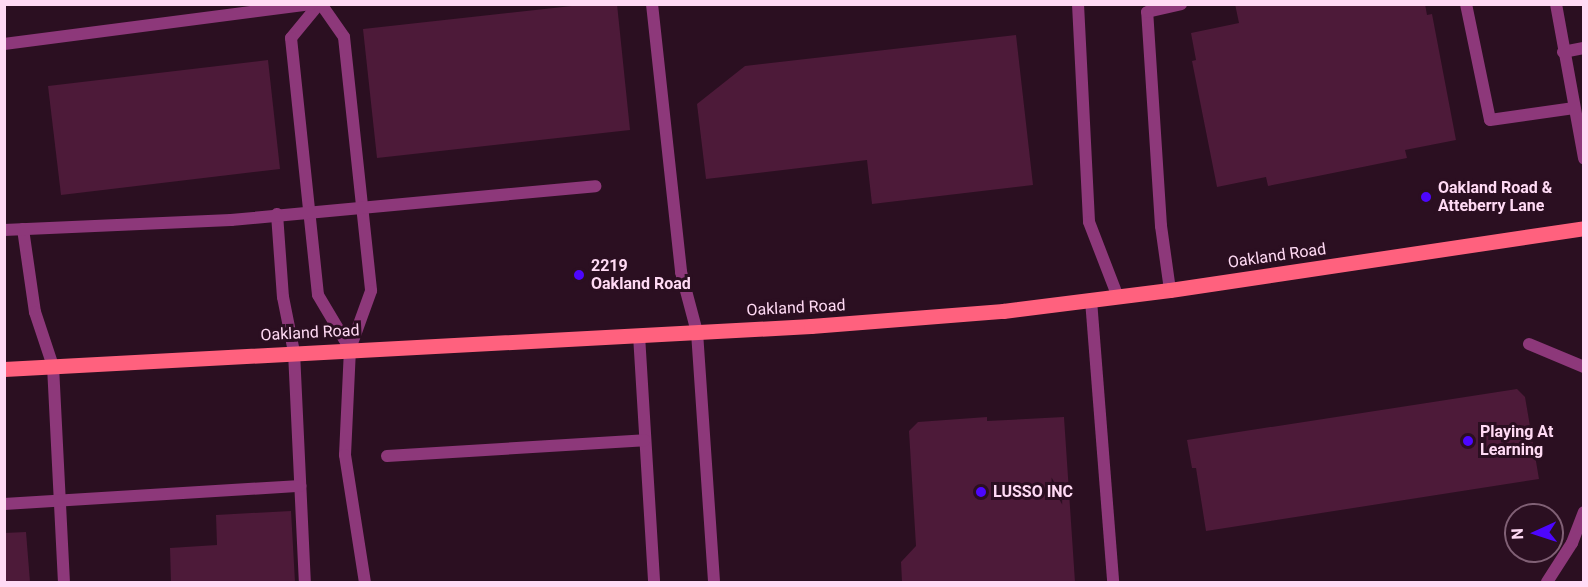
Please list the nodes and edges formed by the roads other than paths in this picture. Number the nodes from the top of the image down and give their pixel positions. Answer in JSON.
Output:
{"nodes":[{"id":1,"x":311,"y":4,"type":"edge"},
{"id":2,"x":320,"y":4,"type":"edge"},
{"id":3,"x":652,"y":4,"type":"edge"},
{"id":4,"x":1078,"y":4,"type":"edge"},
{"id":5,"x":1181,"y":4,"type":"edge"},
{"id":6,"x":1466,"y":4,"type":"edge"},
{"id":7,"x":1556,"y":4,"type":"edge"},
{"id":8,"x":4,"y":44,"type":"edge"},
{"id":9,"x":1584,"y":48,"type":"edge"},
{"id":10,"x":1563,"y":52,"type":"junction"},
{"id":11,"x":1574,"y":108,"type":"junction"},
{"id":12,"x":1584,"y":158,"type":"edge"},
{"id":13,"x":595,"y":186,"type":"dead end"},
{"id":14,"x":362,"y":208,"type":"junction"},
{"id":15,"x":310,"y":213,"type":"junction"},
{"id":16,"x":277,"y":214,"type":"junction"},
{"id":17,"x":1584,"y":228,"type":"edge"},
{"id":18,"x":4,"y":230,"type":"edge"},
{"id":19,"x":23,"y":230,"type":"junction"},
{"id":20,"x":1170,"y":290,"type":"junction"},
{"id":21,"x":1118,"y":297,"type":"junction"},
{"id":22,"x":1091,"y":300,"type":"junction"},
{"id":23,"x":697,"y":332,"type":"junction"},
{"id":24,"x":639,"y":335,"type":"junction"},
{"id":25,"x":1529,"y":344,"type":"dead end"},
{"id":26,"x":350,"y":349,"type":"junction"},
{"id":27,"x":294,"y":352,"type":"junction"},
{"id":28,"x":53,"y":366,"type":"junction"},
{"id":29,"x":1584,"y":367,"type":"edge"},
{"id":30,"x":4,"y":369,"type":"edge"},
{"id":31,"x":645,"y":440,"type":"junction"},
{"id":32,"x":387,"y":456,"type":"dead end"},
{"id":33,"x":300,"y":486,"type":"junction"},
{"id":34,"x":59,"y":501,"type":"junction"},
{"id":35,"x":4,"y":504,"type":"edge"},
{"id":36,"x":1584,"y":512,"type":"edge"},
{"id":37,"x":64,"y":582,"type":"edge"},
{"id":38,"x":305,"y":582,"type":"edge"},
{"id":39,"x":365,"y":582,"type":"edge"},
{"id":40,"x":654,"y":582,"type":"edge"},
{"id":41,"x":714,"y":582,"type":"edge"},
{"id":42,"x":1113,"y":582,"type":"edge"},
{"id":43,"x":1547,"y":582,"type":"edge"}],
"edges":[{"from":1,"to":8,"type":"street"},
{"from":2,"to":14,"type":"street"},
{"from":2,"to":15,"type":"street"},
{"from":3,"to":23,"type":"street"},
{"from":4,"to":21,"type":"street"},
{"from":5,"to":20,"type":"street"},
{"from":6,"to":11,"type":"street"},
{"from":7,"to":10,"type":"street"},
{"from":9,"to":10,"type":"street"},
{"from":10,"to":11,"type":"street"},
{"from":11,"to":12,"type":"street"},
{"from":13,"to":14,"type":"street"},
{"from":14,"to":15,"type":"street"},
{"from":14,"to":26,"type":"street"},
{"from":15,"to":16,"type":"street"},
{"from":15,"to":26,"type":"street"},
{"from":16,"to":19,"type":"street"},
{"from":16,"to":27,"type":"street"},
{"from":17,"to":20,"type":"main road","name":"Oakland Road"},
{"from":18,"to":19,"type":"street"},
{"from":19,"to":28,"type":"street"},
{"from":20,"to":21,"type":"main road","name":"Oakland Road"},
{"from":21,"to":22,"type":"main road","name":"Oakland Road"},
{"from":22,"to":23,"type":"main road","name":"Oakland Road"},
{"from":22,"to":42,"type":"street"},
{"from":23,"to":24,"type":"main road","name":"Oakland Road"},
{"from":23,"to":41,"type":"street"},
{"from":24,"to":26,"type":"main road","name":"Oakland Road"},
{"from":24,"to":31,"type":"street"},
{"from":25,"to":29,"type":"street"},
{"from":26,"to":27,"type":"main road","name":"Oakland Road"},
{"from":26,"to":39,"type":"street"},
{"from":27,"to":28,"type":"main road","name":"Oakland Road"},
{"from":27,"to":33,"type":"street"},
{"from":28,"to":30,"type":"main road","name":"Oakland Road"},
{"from":28,"to":34,"type":"street"},
{"from":31,"to":32,"type":"street"},
{"from":31,"to":40,"type":"street"},
{"from":33,"to":34,"type":"street"},
{"from":33,"to":38,"type":"street"},
{"from":34,"to":35,"type":"street"},
{"from":34,"to":37,"type":"street"},
{"from":36,"to":43,"type":"street"}]}
